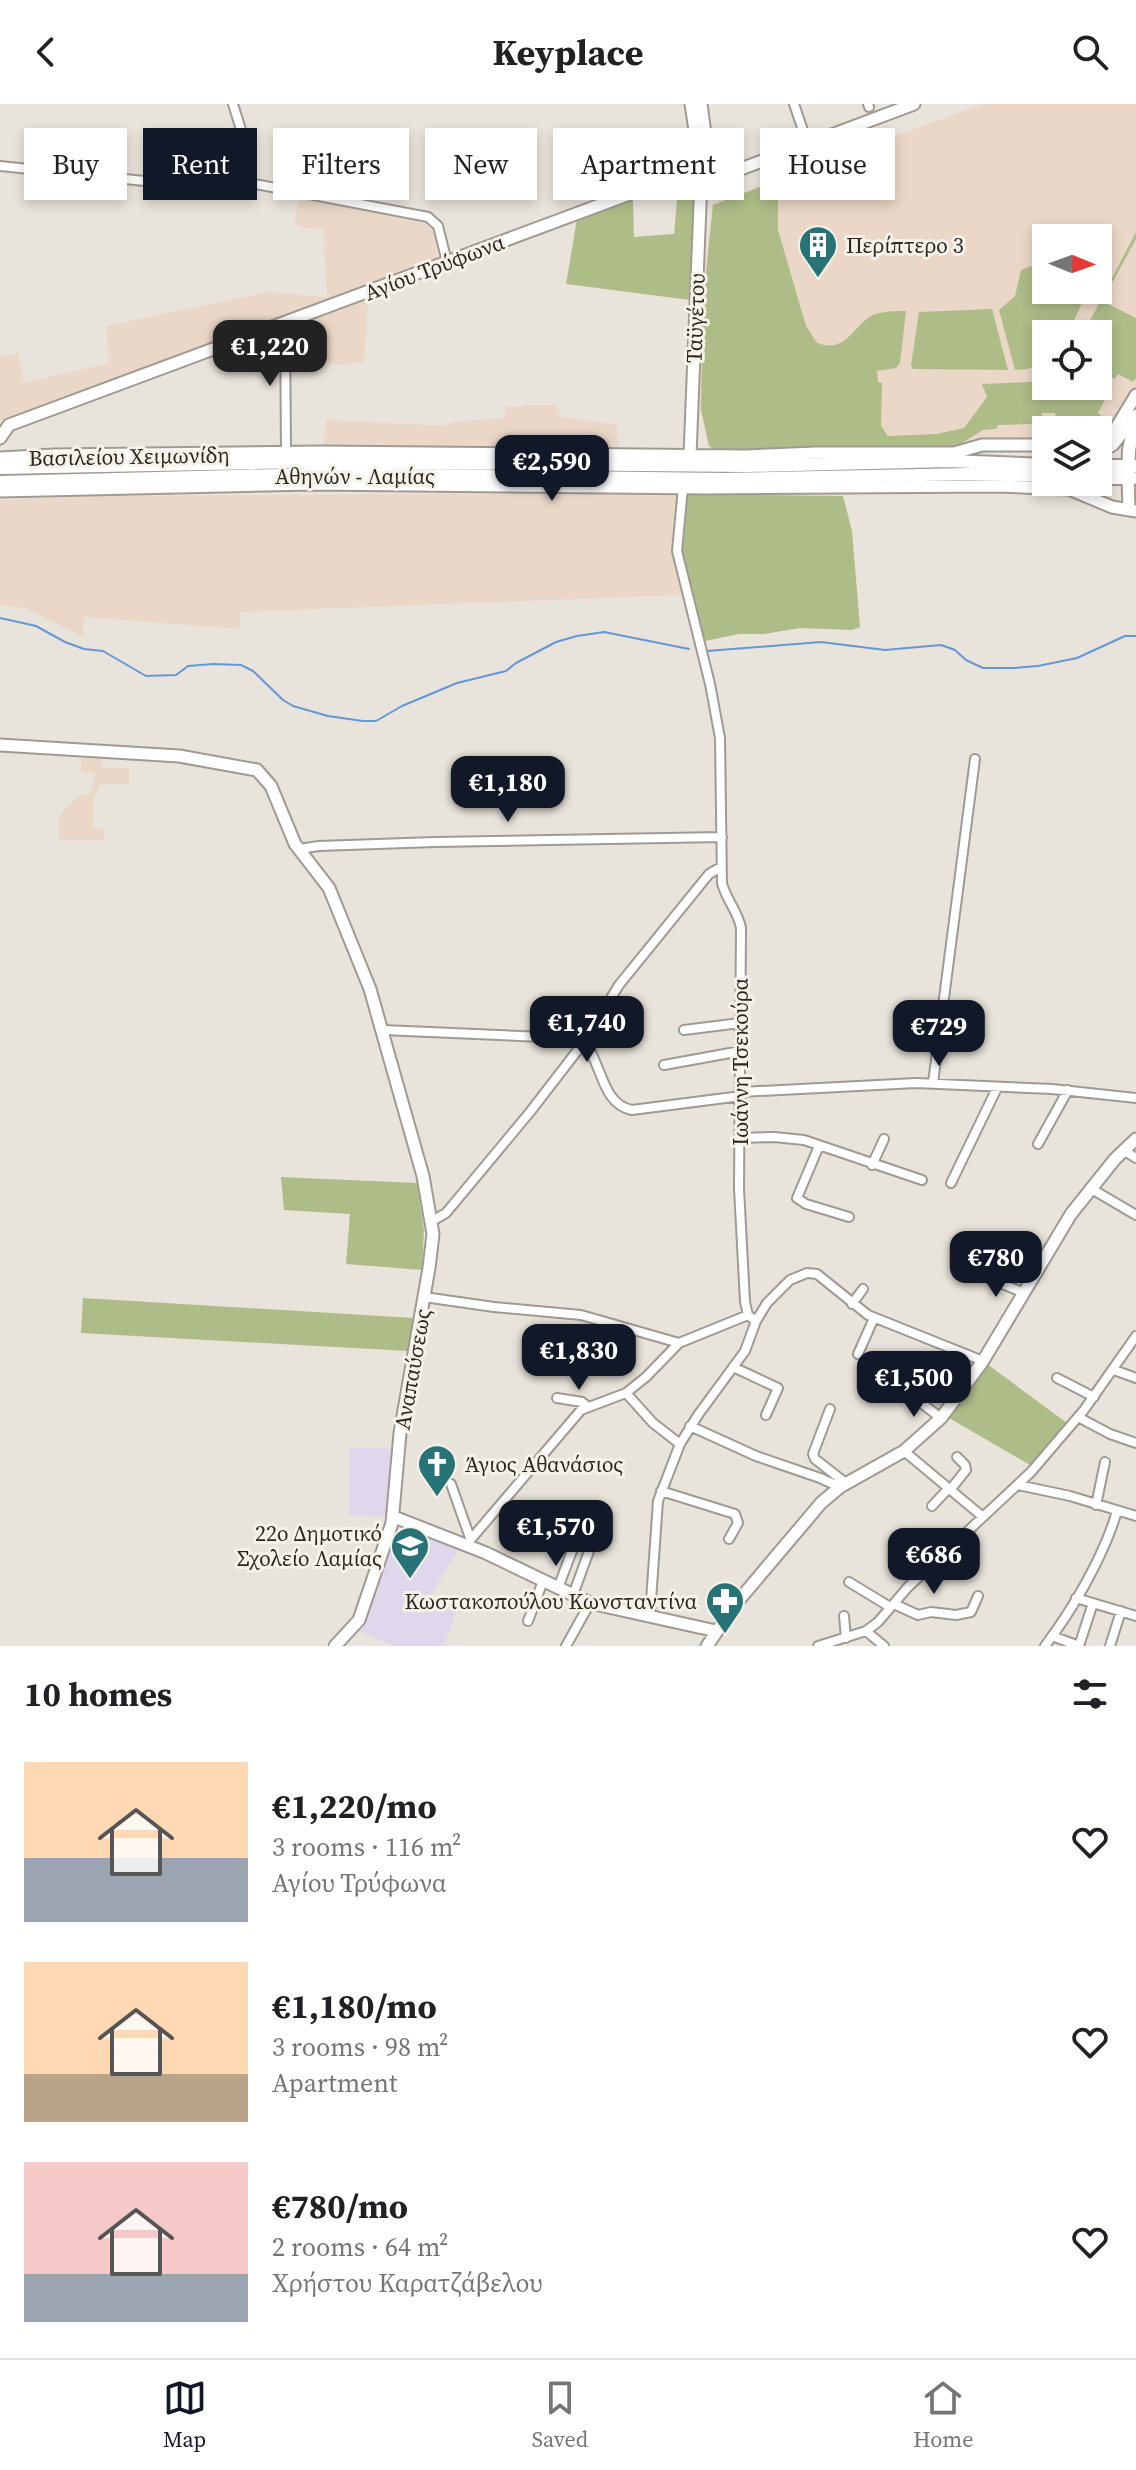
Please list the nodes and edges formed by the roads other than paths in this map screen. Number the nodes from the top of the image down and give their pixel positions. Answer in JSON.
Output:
{"nodes":[{"id":1,"x":233,"y":104,"type":"edge"},
{"id":2,"x":691,"y":104,"type":"edge"},
{"id":3,"x":701,"y":104,"type":"edge"},
{"id":4,"x":794,"y":104,"type":"edge"},
{"id":5,"x":914,"y":104,"type":"edge"},
{"id":6,"x":240,"y":128,"type":"edge"},
{"id":7,"x":695,"y":128,"type":"edge"},
{"id":8,"x":702,"y":128,"type":"edge"},
{"id":9,"x":802,"y":128,"type":"edge"},
{"id":10,"x":852,"y":128,"type":"edge"},
{"id":11,"x":0,"y":166,"type":"edge"},
{"id":12,"x":143,"y":181,"type":"edge"},
{"id":13,"x":257,"y":184,"type":"edge"},
{"id":14,"x":620,"y":200,"type":"edge"},
{"id":15,"x":702,"y":200,"type":"edge"},
{"id":16,"x":447,"y":262,"type":"junction"},
{"id":17,"x":285,"y":323,"type":"junction"},
{"id":18,"x":1136,"y":395,"type":"edge"},
{"id":19,"x":1136,"y":413,"type":"edge"},
{"id":20,"x":1112,"y":434,"type":"edge"},
{"id":21,"x":0,"y":438,"type":"edge"},
{"id":22,"x":1032,"y":445,"type":"edge"},
{"id":23,"x":1112,"y":445,"type":"edge"},
{"id":24,"x":286,"y":452,"type":"junction"},
{"id":25,"x":690,"y":455,"type":"junction"},
{"id":26,"x":0,"y":458,"type":"edge"},
{"id":27,"x":1032,"y":464,"type":"edge"},
{"id":28,"x":0,"y":468,"type":"edge"},
{"id":29,"x":1112,"y":468,"type":"edge"},
{"id":30,"x":1132,"y":472,"type":"edge"},
{"id":31,"x":1032,"y":476,"type":"edge"},
{"id":32,"x":1112,"y":476,"type":"edge"},
{"id":33,"x":0,"y":482,"type":"edge"},
{"id":34,"x":683,"y":488,"type":"junction"},
{"id":35,"x":0,"y":491,"type":"edge"},
{"id":36,"x":1132,"y":510,"type":"edge"},
{"id":37,"x":0,"y":745,"type":"edge"},
{"id":38,"x":975,"y":759,"type":"dead end"},
{"id":39,"x":722,"y":837,"type":"junction"},
{"id":40,"x":299,"y":849,"type":"junction"},
{"id":41,"x":721,"y":867,"type":"junction"},
{"id":42,"x":740,"y":1023,"type":"junction"},
{"id":43,"x":383,"y":1030,"type":"junction"},
{"id":44,"x":684,"y":1030,"type":"dead end"},
{"id":45,"x":584,"y":1042,"type":"junction"},
{"id":46,"x":741,"y":1051,"type":"junction"},
{"id":47,"x":664,"y":1065,"type":"dead end"},
{"id":48,"x":933,"y":1083,"type":"junction"},
{"id":49,"x":997,"y":1088,"type":"junction"},
{"id":50,"x":1068,"y":1090,"type":"junction"},
{"id":51,"x":741,"y":1094,"type":"junction"},
{"id":52,"x":1136,"y":1098,"type":"edge"},
{"id":53,"x":740,"y":1138,"type":"junction"},
{"id":54,"x":884,"y":1139,"type":"dead end"},
{"id":55,"x":1136,"y":1139,"type":"edge"},
{"id":56,"x":1038,"y":1144,"type":"dead end"},
{"id":57,"x":819,"y":1146,"type":"junction"},
{"id":58,"x":1123,"y":1150,"type":"junction"},
{"id":59,"x":1136,"y":1158,"type":"edge"},
{"id":60,"x":872,"y":1165,"type":"junction"},
{"id":61,"x":922,"y":1180,"type":"dead end"},
{"id":62,"x":951,"y":1183,"type":"dead end"},
{"id":63,"x":1090,"y":1188,"type":"junction"},
{"id":64,"x":1136,"y":1215,"type":"edge"},
{"id":65,"x":849,"y":1217,"type":"dead end"},
{"id":66,"x":432,"y":1221,"type":"junction"},
{"id":67,"x":981,"y":1275,"type":"dead end"},
{"id":68,"x":863,"y":1289,"type":"dead end"},
{"id":69,"x":1024,"y":1293,"type":"junction"},
{"id":70,"x":424,"y":1297,"type":"junction"},
{"id":71,"x":852,"y":1304,"type":"junction"},
{"id":72,"x":752,"y":1318,"type":"junction"},
{"id":73,"x":874,"y":1318,"type":"junction"},
{"id":74,"x":1136,"y":1336,"type":"edge"},
{"id":75,"x":679,"y":1343,"type":"junction"},
{"id":76,"x":858,"y":1354,"type":"dead end"},
{"id":77,"x":983,"y":1361,"type":"junction"},
{"id":78,"x":733,"y":1367,"type":"junction"},
{"id":79,"x":1114,"y":1370,"type":"junction"},
{"id":80,"x":1057,"y":1378,"type":"dead end"},
{"id":81,"x":1136,"y":1378,"type":"edge"},
{"id":82,"x":626,"y":1393,"type":"junction"},
{"id":83,"x":908,"y":1393,"type":"dead end"},
{"id":84,"x":1094,"y":1397,"type":"junction"},
{"id":85,"x":557,"y":1398,"type":"dead end"},
{"id":86,"x":587,"y":1406,"type":"junction"},
{"id":87,"x":830,"y":1409,"type":"dead end"},
{"id":88,"x":766,"y":1415,"type":"dead end"},
{"id":89,"x":1078,"y":1417,"type":"junction"},
{"id":90,"x":941,"y":1418,"type":"junction"},
{"id":91,"x":690,"y":1426,"type":"junction"},
{"id":92,"x":1136,"y":1443,"type":"edge"},
{"id":93,"x":680,"y":1444,"type":"junction"},
{"id":94,"x":904,"y":1451,"type":"junction"},
{"id":95,"x":957,"y":1457,"type":"dead end"},
{"id":96,"x":1105,"y":1462,"type":"dead end"},
{"id":97,"x":451,"y":1484,"type":"dead end"},
{"id":98,"x":1018,"y":1485,"type":"junction"},
{"id":99,"x":844,"y":1486,"type":"junction"},
{"id":100,"x":949,"y":1490,"type":"junction"},
{"id":101,"x":661,"y":1491,"type":"junction"},
{"id":102,"x":1096,"y":1505,"type":"junction"},
{"id":103,"x":932,"y":1506,"type":"dead end"},
{"id":104,"x":1117,"y":1511,"type":"junction"},
{"id":105,"x":1136,"y":1516,"type":"edge"},
{"id":106,"x":394,"y":1517,"type":"junction"},
{"id":107,"x":983,"y":1517,"type":"junction"},
{"id":108,"x":581,"y":1527,"type":"dead end"},
{"id":109,"x":729,"y":1539,"type":"dead end"},
{"id":110,"x":468,"y":1542,"type":"junction"},
{"id":111,"x":592,"y":1543,"type":"dead end"},
{"id":112,"x":543,"y":1581,"type":"junction"},
{"id":113,"x":849,"y":1582,"type":"dead end"},
{"id":114,"x":558,"y":1588,"type":"junction"},
{"id":115,"x":573,"y":1595,"type":"junction"},
{"id":116,"x":978,"y":1596,"type":"dead end"},
{"id":117,"x":1076,"y":1598,"type":"junction"},
{"id":118,"x":590,"y":1603,"type":"junction"},
{"id":119,"x":1093,"y":1603,"type":"junction"},
{"id":120,"x":892,"y":1606,"type":"junction"},
{"id":121,"x":1121,"y":1611,"type":"junction"},
{"id":122,"x":650,"y":1615,"type":"junction"},
{"id":123,"x":844,"y":1616,"type":"dead end"},
{"id":124,"x":1136,"y":1616,"type":"edge"},
{"id":125,"x":528,"y":1621,"type":"dead end"},
{"id":126,"x":716,"y":1631,"type":"junction"},
{"id":127,"x":866,"y":1631,"type":"junction"},
{"id":128,"x":1052,"y":1636,"type":"junction"},
{"id":129,"x":846,"y":1638,"type":"junction"},
{"id":130,"x":335,"y":1646,"type":"edge"},
{"id":131,"x":566,"y":1646,"type":"edge"},
{"id":132,"x":707,"y":1646,"type":"edge"},
{"id":133,"x":818,"y":1646,"type":"edge"},
{"id":134,"x":884,"y":1646,"type":"edge"},
{"id":135,"x":1045,"y":1646,"type":"edge"},
{"id":136,"x":1079,"y":1646,"type":"edge"},
{"id":137,"x":1110,"y":1646,"type":"edge"}],
"edges":[{"from":1,"to":6,"type":"street"},
{"from":2,"to":7,"type":"street","name":"Ταϋγέτου"},
{"from":3,"to":8,"type":"street","name":"Ταϋγέτου"},
{"from":4,"to":9,"type":"street"},
{"from":5,"to":10,"type":"street"},
{"from":11,"to":12,"type":"street"},
{"from":13,"to":16,"type":"street"},
{"from":14,"to":16,"type":"street","name":"Αγίου Τρύφωνα"},
{"from":15,"to":25,"type":"street","name":"Ταϋγέτου"},
{"from":16,"to":17,"type":"street","name":"Αγίου Τρύφωνα"},
{"from":17,"to":21,"type":"street","name":"Αγίου Τρύφωνα"},
{"from":17,"to":24,"type":"street"},
{"from":18,"to":20,"type":"street"},
{"from":19,"to":23,"type":"main road"},
{"from":19,"to":30,"type":"main road"},
{"from":22,"to":25,"type":"street","name":"Βασιλείου Χειμωνίδη"},
{"from":24,"to":25,"type":"street","name":"Βασιλείου Χειμωνίδη"},
{"from":24,"to":26,"type":"street","name":"Βασιλείου Χειμωνίδη"},
{"from":27,"to":28,"type":"main road","name":"Αθηνών - Λαμίας"},
{"from":29,"to":30,"type":"main road"},
{"from":30,"to":32,"type":"main road"},
{"from":30,"to":36,"type":"street"},
{"from":31,"to":33,"type":"main road","name":"Αθηνών - Λαμίας"},
{"from":34,"to":35,"type":"street"},
{"from":34,"to":36,"type":"street"},
{"from":34,"to":39,"type":"street","name":"Ιωάννη Τσεκούρα"},
{"from":37,"to":40,"type":"street","name":"Αναπαύσεως"},
{"from":38,"to":48,"type":"street"},
{"from":39,"to":40,"type":"street"},
{"from":39,"to":41,"type":"street","name":"Ιωάννη Τσεκούρα"},
{"from":40,"to":43,"type":"street","name":"Αναπαύσεως"},
{"from":41,"to":42,"type":"street","name":"Ιωάννη Τσεκούρα"},
{"from":41,"to":45,"type":"street"},
{"from":42,"to":44,"type":"street"},
{"from":42,"to":46,"type":"street","name":"Ιωάννη Τσεκούρα"},
{"from":43,"to":45,"type":"street"},
{"from":43,"to":66,"type":"street","name":"Αναπαύσεως"},
{"from":45,"to":51,"type":"street"},
{"from":45,"to":66,"type":"street"},
{"from":46,"to":47,"type":"street"},
{"from":46,"to":51,"type":"street","name":"Ιωάννη Τσεκούρα"},
{"from":48,"to":49,"type":"street"},
{"from":48,"to":51,"type":"street"},
{"from":49,"to":50,"type":"street"},
{"from":49,"to":62,"type":"street"},
{"from":50,"to":52,"type":"street"},
{"from":50,"to":56,"type":"street"},
{"from":51,"to":53,"type":"street","name":"Ιωάννη Τσεκούρα"},
{"from":53,"to":57,"type":"street"},
{"from":53,"to":72,"type":"street","name":"Ιωάννη Τσεκούρα"},
{"from":54,"to":60,"type":"street"},
{"from":55,"to":58,"type":"street"},
{"from":57,"to":60,"type":"street"},
{"from":57,"to":65,"type":"street"},
{"from":58,"to":59,"type":"street"},
{"from":58,"to":63,"type":"street"},
{"from":60,"to":61,"type":"street"},
{"from":63,"to":64,"type":"street"},
{"from":63,"to":69,"type":"street"},
{"from":66,"to":70,"type":"street","name":"Αναπαύσεως"},
{"from":67,"to":69,"type":"street"},
{"from":68,"to":71,"type":"street"},
{"from":69,"to":77,"type":"street"},
{"from":70,"to":75,"type":"street"},
{"from":70,"to":106,"type":"street","name":"Αναπαύσεως"},
{"from":71,"to":72,"type":"street"},
{"from":71,"to":73,"type":"street"},
{"from":72,"to":75,"type":"street"},
{"from":72,"to":78,"type":"street"},
{"from":73,"to":76,"type":"street"},
{"from":73,"to":77,"type":"street"},
{"from":74,"to":79,"type":"street"},
{"from":75,"to":82,"type":"street"},
{"from":77,"to":90,"type":"street"},
{"from":78,"to":88,"type":"street"},
{"from":78,"to":91,"type":"street"},
{"from":79,"to":81,"type":"street"},
{"from":79,"to":84,"type":"street"},
{"from":80,"to":84,"type":"street"},
{"from":82,"to":86,"type":"street"},
{"from":82,"to":93,"type":"street"},
{"from":83,"to":90,"type":"street"},
{"from":84,"to":89,"type":"street"},
{"from":85,"to":86,"type":"street"},
{"from":86,"to":110,"type":"street"},
{"from":87,"to":99,"type":"street"},
{"from":89,"to":92,"type":"street"},
{"from":89,"to":98,"type":"street"},
{"from":90,"to":94,"type":"street"},
{"from":91,"to":93,"type":"street"},
{"from":91,"to":99,"type":"street"},
{"from":93,"to":101,"type":"street"},
{"from":94,"to":99,"type":"street"},
{"from":94,"to":100,"type":"street"},
{"from":95,"to":100,"type":"street"},
{"from":96,"to":102,"type":"street"},
{"from":97,"to":110,"type":"street"},
{"from":98,"to":102,"type":"street"},
{"from":98,"to":107,"type":"street"},
{"from":99,"to":126,"type":"street"},
{"from":100,"to":103,"type":"street"},
{"from":100,"to":107,"type":"street"},
{"from":101,"to":109,"type":"street"},
{"from":101,"to":122,"type":"street"},
{"from":102,"to":104,"type":"street"},
{"from":104,"to":105,"type":"street"},
{"from":104,"to":117,"type":"street"},
{"from":106,"to":110,"type":"street"},
{"from":106,"to":130,"type":"street","name":"Αναπαύσεως"},
{"from":107,"to":120,"type":"street"},
{"from":108,"to":114,"type":"street"},
{"from":110,"to":112,"type":"street"},
{"from":111,"to":115,"type":"street"},
{"from":112,"to":114,"type":"street"},
{"from":112,"to":125,"type":"street"},
{"from":113,"to":120,"type":"street"},
{"from":114,"to":115,"type":"street"},
{"from":115,"to":118,"type":"street"},
{"from":116,"to":120,"type":"street"},
{"from":117,"to":119,"type":"street"},
{"from":117,"to":128,"type":"street"},
{"from":118,"to":122,"type":"street"},
{"from":118,"to":131,"type":"street"},
{"from":119,"to":121,"type":"street"},
{"from":119,"to":136,"type":"street"},
{"from":120,"to":127,"type":"street"},
{"from":121,"to":124,"type":"street"},
{"from":121,"to":137,"type":"street"},
{"from":122,"to":126,"type":"street"},
{"from":123,"to":129,"type":"street"},
{"from":126,"to":132,"type":"street"},
{"from":127,"to":129,"type":"street"},
{"from":127,"to":134,"type":"street"},
{"from":128,"to":135,"type":"street"},
{"from":128,"to":136,"type":"street"},
{"from":129,"to":133,"type":"street"}]}
